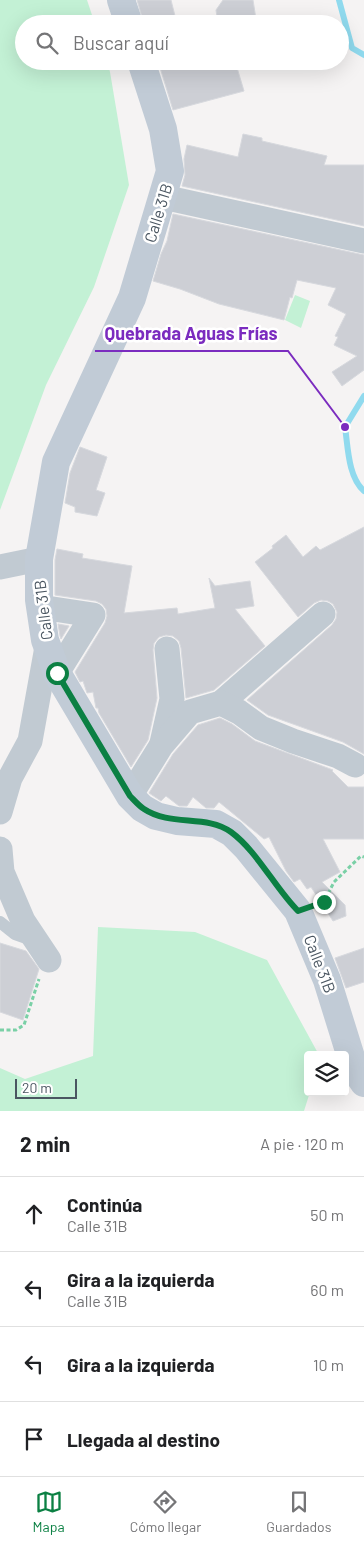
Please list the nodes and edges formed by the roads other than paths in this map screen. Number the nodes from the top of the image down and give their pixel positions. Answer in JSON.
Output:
{"nodes":[{"id":1,"x":121,"y":0,"type":"edge"},
{"id":2,"x":126,"y":15,"type":"edge"},
{"id":3,"x":144,"y":70,"type":"edge"},
{"id":4,"x":163,"y":197,"type":"junction"},
{"id":5,"x":364,"y":241,"type":"edge"},
{"id":6,"x":39,"y":559,"type":"junction"},
{"id":7,"x":0,"y":566,"type":"edge"},
{"id":8,"x":40,"y":607,"type":"junction"},
{"id":9,"x":323,"y":614,"type":"dead end"},
{"id":10,"x":47,"y":646,"type":"junction"},
{"id":11,"x":167,"y":649,"type":"dead end"},
{"id":12,"x":57,"y":673,"type":"junction"},
{"id":13,"x":221,"y":703,"type":"junction"},
{"id":14,"x":162,"y":746,"type":"junction"},
{"id":15,"x":355,"y":765,"type":"dead end"},
{"id":16,"x":130,"y":796,"type":"junction"},
{"id":17,"x":0,"y":812,"type":"edge"},
{"id":18,"x":0,"y":849,"type":"edge"},
{"id":19,"x":0,"y":922,"type":"edge"},
{"id":20,"x":43,"y":951,"type":"joint"},
{"id":21,"x":364,"y":1083,"type":"edge"}],
"edges":[{"from":1,"to":2,"type":"street"},
{"from":3,"to":4,"type":"street","name":"Calle 31B"},
{"from":4,"to":5,"type":"street"},
{"from":4,"to":6,"type":"street","name":"Calle 31B"},
{"from":6,"to":7,"type":"street"},
{"from":6,"to":8,"type":"street","name":"Calle 31B"},
{"from":8,"to":10,"type":"street","name":"Calle 31B"},
{"from":8,"to":12,"type":"street"},
{"from":9,"to":13,"type":"street"},
{"from":10,"to":12,"type":"street","name":"Calle 31B"},
{"from":10,"to":17,"type":"street"},
{"from":11,"to":14,"type":"street"},
{"from":12,"to":16,"type":"street","name":"Calle 31B"},
{"from":13,"to":14,"type":"street"},
{"from":13,"to":15,"type":"street"},
{"from":14,"to":16,"type":"street"},
{"from":16,"to":21,"type":"street","name":"Calle 31B"},
{"from":18,"to":20,"type":"street"},
{"from":19,"to":20,"type":"lane"}]}
